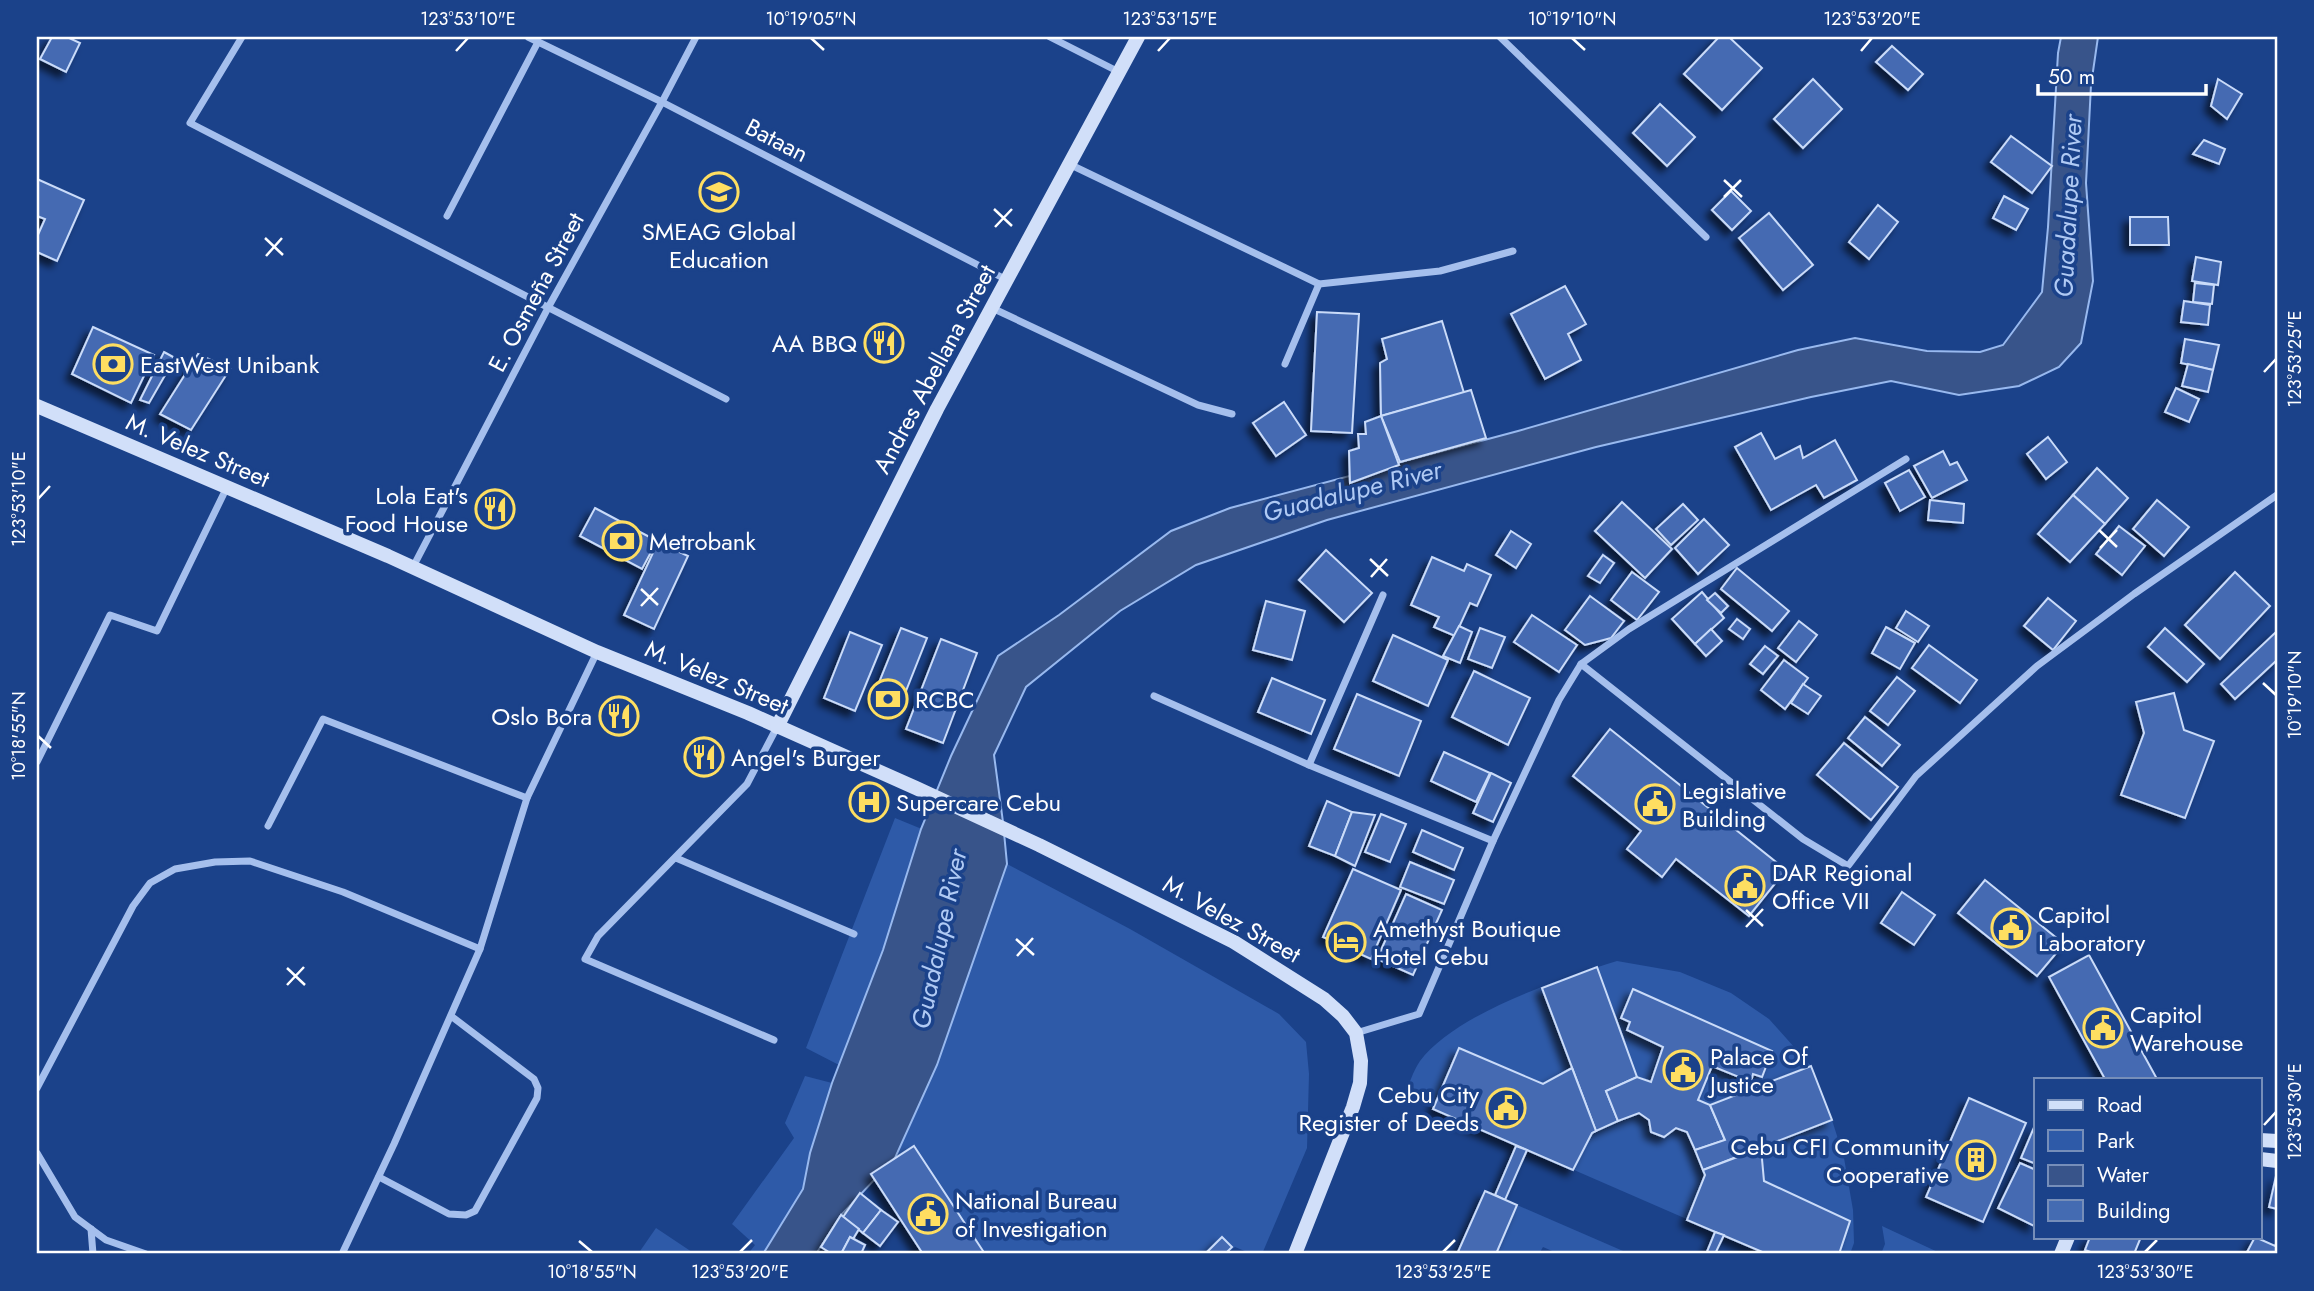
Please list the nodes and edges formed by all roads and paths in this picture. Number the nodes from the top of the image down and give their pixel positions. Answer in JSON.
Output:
{"nodes":[{"id":1,"x":242,"y":37,"type":"edge"},
{"id":2,"x":528,"y":37,"type":"edge"},
{"id":3,"x":696,"y":37,"type":"edge"},
{"id":4,"x":1050,"y":37,"type":"edge"},
{"id":5,"x":1138,"y":37,"type":"edge"},
{"id":6,"x":1500,"y":37,"type":"edge"},
{"id":7,"x":538,"y":42,"type":"junction"},
{"id":8,"x":1119,"y":72,"type":"junction"},
{"id":9,"x":662,"y":102,"type":"junction"},
{"id":10,"x":1069,"y":164,"type":"junction"},
{"id":11,"x":447,"y":216,"type":"dead end"},
{"id":12,"x":1706,"y":237,"type":"dead end"},
{"id":13,"x":1513,"y":251,"type":"dead end"},
{"id":14,"x":1007,"y":280,"type":"junction"},
{"id":15,"x":1319,"y":284,"type":"junction"},
{"id":16,"x":549,"y":306,"type":"junction"},
{"id":17,"x":991,"y":308,"type":"junction"},
{"id":18,"x":1285,"y":364,"type":"dead end"},
{"id":19,"x":726,"y":399,"type":"dead end"},
{"id":20,"x":37,"y":406,"type":"edge"},
{"id":21,"x":1232,"y":414,"type":"dead end"},
{"id":22,"x":1906,"y":459,"type":"dead end"},
{"id":23,"x":227,"y":487,"type":"junction"},
{"id":24,"x":2277,"y":495,"type":"edge"},
{"id":25,"x":413,"y":567,"type":"junction"},
{"id":26,"x":1383,"y":595,"type":"dead end"},
{"id":27,"x":597,"y":652,"type":"junction"},
{"id":28,"x":1581,"y":664,"type":"junction"},
{"id":29,"x":1154,"y":696,"type":"dead end"},
{"id":30,"x":776,"y":727,"type":"junction"},
{"id":31,"x":37,"y":762,"type":"edge"},
{"id":32,"x":1309,"y":765,"type":"junction"},
{"id":33,"x":527,"y":798,"type":"junction"},
{"id":34,"x":268,"y":826,"type":"dead end"},
{"id":35,"x":1493,"y":841,"type":"junction"},
{"id":36,"x":676,"y":858,"type":"junction"},
{"id":37,"x":854,"y":934,"type":"dead end"},
{"id":38,"x":480,"y":948,"type":"junction"},
{"id":39,"x":451,"y":1016,"type":"junction"},
{"id":40,"x":1356,"y":1033,"type":"junction"},
{"id":41,"x":774,"y":1040,"type":"dead end"},
{"id":42,"x":37,"y":1088,"type":"edge"},
{"id":43,"x":37,"y":1153,"type":"edge"},
{"id":44,"x":379,"y":1177,"type":"junction"},
{"id":45,"x":91,"y":1229,"type":"junction"},
{"id":46,"x":93,"y":1254,"type":"edge"},
{"id":47,"x":146,"y":1254,"type":"edge"},
{"id":48,"x":342,"y":1254,"type":"edge"},
{"id":49,"x":1295,"y":1254,"type":"edge"}],
"edges":[{"from":1,"to":16,"type":"street"},
{"from":2,"to":7,"type":"street","name":"Bataan"},
{"from":3,"to":9,"type":"street","name":"E. Osmeña Street"},
{"from":4,"to":8,"type":"street"},
{"from":5,"to":8,"type":"main road","name":"Andres Abellana Street"},
{"from":6,"to":12,"type":"street"},
{"from":7,"to":9,"type":"street","name":"Bataan"},
{"from":7,"to":11,"type":"street"},
{"from":8,"to":10,"type":"main road","name":"Andres Abellana Street"},
{"from":9,"to":14,"type":"street","name":"Bataan"},
{"from":9,"to":16,"type":"street","name":"E. Osmeña Street"},
{"from":10,"to":14,"type":"main road","name":"Andres Abellana Street"},
{"from":10,"to":15,"type":"street"},
{"from":13,"to":15,"type":"street"},
{"from":14,"to":17,"type":"main road","name":"Andres Abellana Street"},
{"from":15,"to":18,"type":"street"},
{"from":16,"to":19,"type":"street"},
{"from":16,"to":25,"type":"street","name":"E. Osmeña Street"},
{"from":17,"to":21,"type":"street"},
{"from":17,"to":30,"type":"main road","name":"Andres Abellana Street"},
{"from":20,"to":23,"type":"main road","name":"M. Velez Street"},
{"from":22,"to":28,"type":"street"},
{"from":23,"to":25,"type":"main road","name":"M. Velez Street"},
{"from":23,"to":31,"type":"street"},
{"from":24,"to":28,"type":"street"},
{"from":25,"to":27,"type":"main road","name":"M. Velez Street"},
{"from":26,"to":32,"type":"street"},
{"from":27,"to":30,"type":"main road","name":"M. Velez Street"},
{"from":27,"to":33,"type":"street"},
{"from":28,"to":35,"type":"street"},
{"from":29,"to":32,"type":"street"},
{"from":30,"to":36,"type":"street"},
{"from":30,"to":40,"type":"main road","name":"M. Velez Street"},
{"from":32,"to":35,"type":"street"},
{"from":33,"to":34,"type":"street"},
{"from":33,"to":38,"type":"street"},
{"from":35,"to":40,"type":"street"},
{"from":36,"to":37,"type":"street"},
{"from":36,"to":41,"type":"street"},
{"from":38,"to":39,"type":"street"},
{"from":38,"to":42,"type":"street"},
{"from":39,"to":44,"type":"street"},
{"from":39,"to":44,"type":"street"},
{"from":40,"to":49,"type":"main road"},
{"from":43,"to":45,"type":"street"},
{"from":44,"to":48,"type":"street"},
{"from":45,"to":46,"type":"street"},
{"from":45,"to":47,"type":"street"}]}
